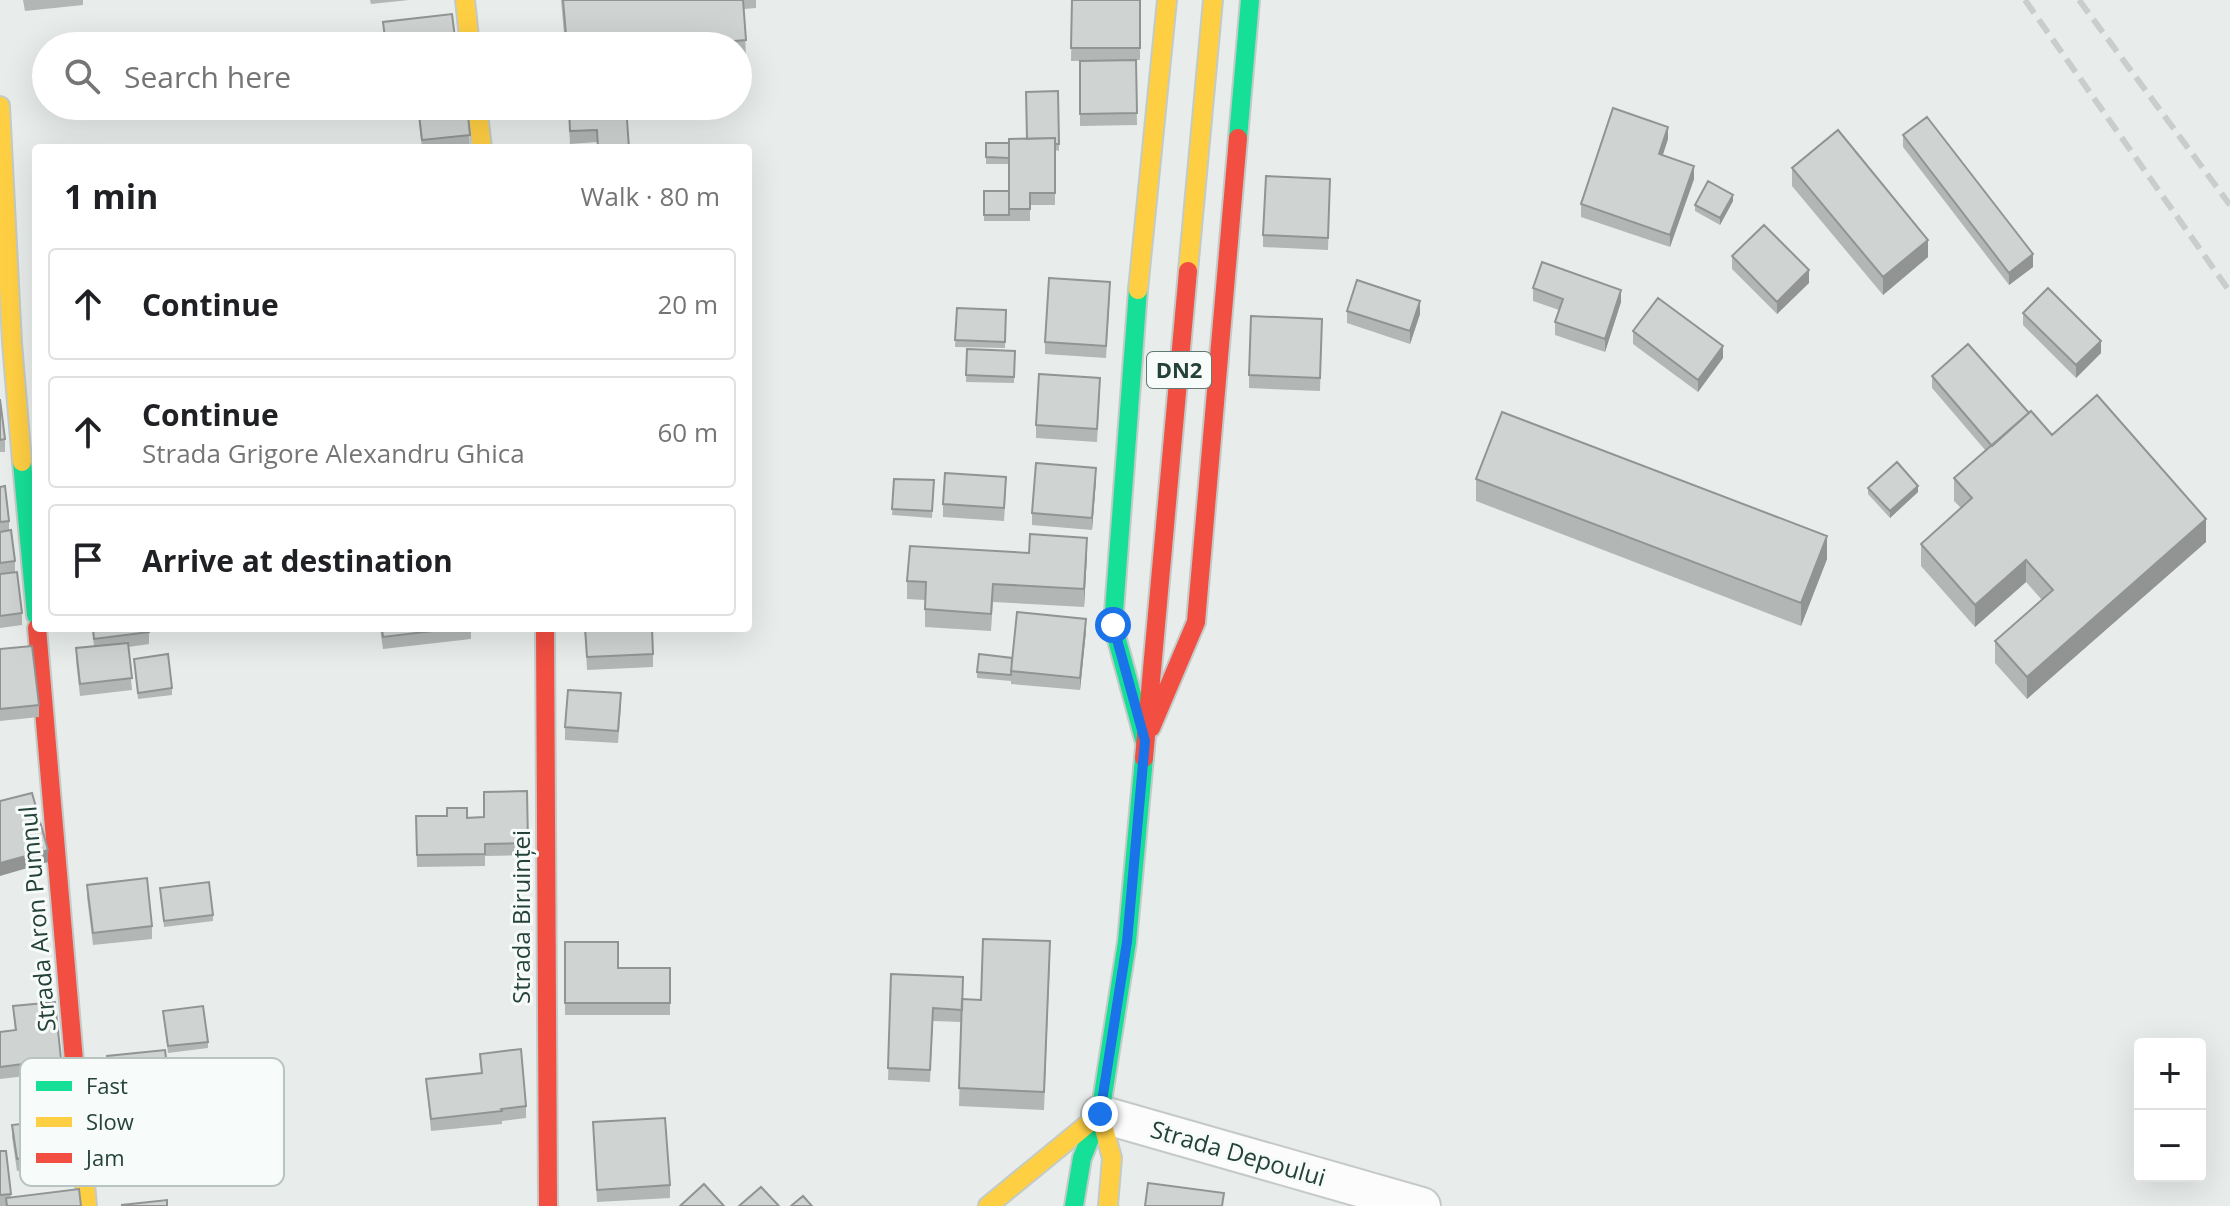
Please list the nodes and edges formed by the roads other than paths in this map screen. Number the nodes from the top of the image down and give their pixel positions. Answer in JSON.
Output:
{"nodes":[{"id":1,"x":465,"y":0,"type":"edge"},
{"id":2,"x":1167,"y":0,"type":"edge"},
{"id":3,"x":1213,"y":0,"type":"edge"},
{"id":4,"x":1250,"y":0,"type":"edge"},
{"id":5,"x":468,"y":32,"type":"edge"},
{"id":6,"x":0,"y":106,"type":"edge"},
{"id":7,"x":479,"y":120,"type":"edge"},
{"id":8,"x":482,"y":144,"type":"edge"},
{"id":9,"x":16,"y":342,"type":"edge"},
{"id":10,"x":32,"y":560,"type":"edge"},
{"id":11,"x":37,"y":632,"type":"edge"},
{"id":12,"x":545,"y":632,"type":"edge"},
{"id":13,"x":1145,"y":741,"type":"junction"},
{"id":14,"x":74,"y":1058,"type":"edge"},
{"id":15,"x":1100,"y":1114,"type":"junction"},
{"id":16,"x":85,"y":1186,"type":"edge"},
{"id":17,"x":87,"y":1206,"type":"edge"},
{"id":18,"x":548,"y":1206,"type":"edge"},
{"id":19,"x":988,"y":1206,"type":"edge"},
{"id":20,"x":1074,"y":1206,"type":"edge"},
{"id":21,"x":1108,"y":1206,"type":"edge"},
{"id":22,"x":1422,"y":1206,"type":"edge"}],
"edges":[{"from":1,"to":5,"type":"main road"},
{"from":2,"to":13,"type":"main road"},
{"from":3,"to":13,"type":"main road","number":"DN2"},
{"from":4,"to":13,"type":"main road"},
{"from":6,"to":9,"type":"main road"},
{"from":7,"to":8,"type":"main road"},
{"from":9,"to":10,"type":"main road"},
{"from":11,"to":14,"type":"main road","name":"Strada Aron Pumnul"},
{"from":12,"to":18,"type":"main road","name":"Strada Biruinței"},
{"from":13,"to":15,"type":"main road","number":"DN2"},
{"from":15,"to":19,"type":"main road"},
{"from":15,"to":20,"type":"main road","number":"DN2"},
{"from":15,"to":21,"type":"main road","number":"DN2"},
{"from":15,"to":22,"type":"street","name":"Strada Depoului"},
{"from":16,"to":17,"type":"main road","name":"Strada Aron Pumnul"}]}
